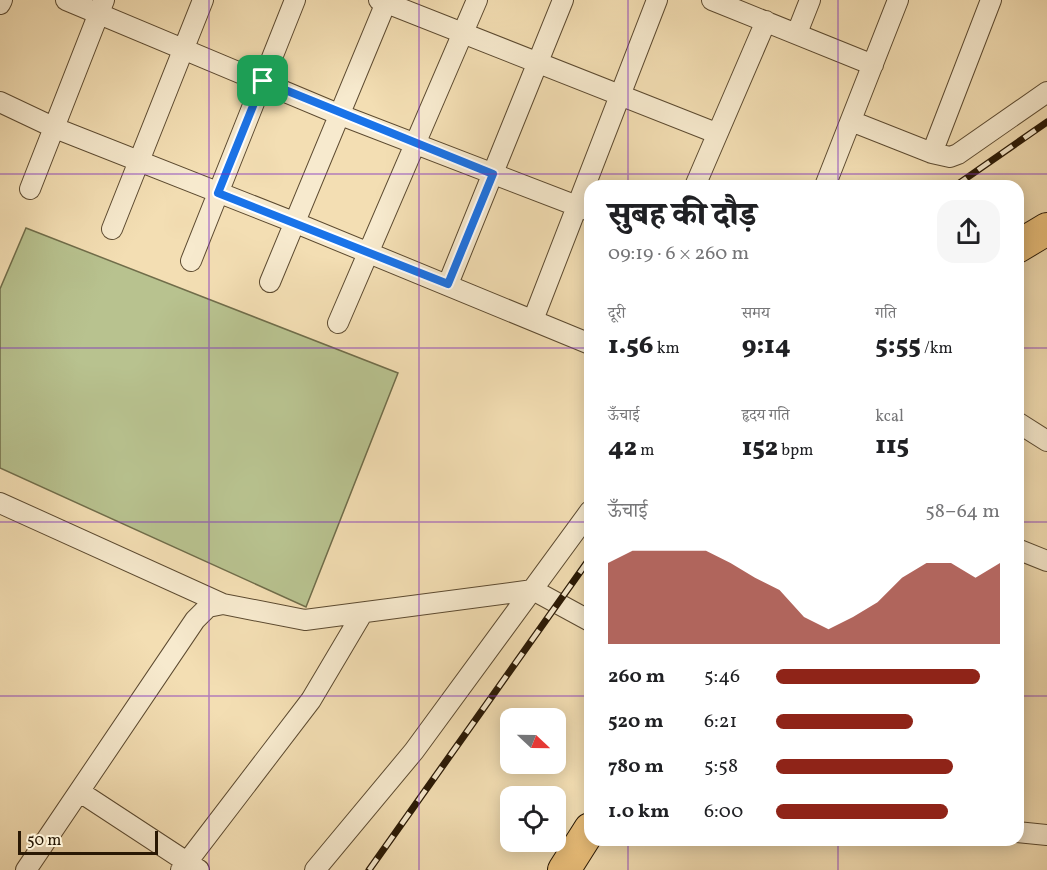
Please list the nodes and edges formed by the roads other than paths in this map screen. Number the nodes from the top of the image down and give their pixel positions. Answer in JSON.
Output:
{"nodes":[{"id":1,"x":66,"y":0,"type":"edge"},
{"id":2,"x":203,"y":0,"type":"edge"},
{"id":3,"x":295,"y":0,"type":"edge"},
{"id":4,"x":477,"y":0,"type":"edge"},
{"id":5,"x":562,"y":0,"type":"edge"},
{"id":6,"x":657,"y":0,"type":"edge"},
{"id":7,"x":712,"y":0,"type":"edge"},
{"id":8,"x":810,"y":0,"type":"edge"},
{"id":9,"x":898,"y":0,"type":"edge"},
{"id":10,"x":991,"y":0,"type":"edge"},
{"id":11,"x":384,"y":1,"type":"edge"},
{"id":12,"x":101,"y":7,"type":"edge"},
{"id":13,"x":756,"y":12,"type":"edge"},
{"id":14,"x":463,"y":32,"type":"junction"},
{"id":15,"x":797,"y":33,"type":"junction"},
{"id":16,"x":184,"y":49,"type":"junction"},
{"id":17,"x":537,"y":62,"type":"junction"},
{"id":18,"x":873,"y":65,"type":"junction"},
{"id":19,"x":263,"y":81,"type":"junction"},
{"id":20,"x":1047,"y":92,"type":"edge"},
{"id":21,"x":619,"y":96,"type":"junction"},
{"id":22,"x":0,"y":102,"type":"edge"},
{"id":23,"x":338,"y":114,"type":"junction"},
{"id":24,"x":851,"y":121,"type":"junction"},
{"id":25,"x":55,"y":128,"type":"junction"},
{"id":26,"x":716,"y":133,"type":"junction"},
{"id":27,"x":414,"y":142,"type":"junction"},
{"id":28,"x":932,"y":153,"type":"junction"},
{"id":29,"x":139,"y":162,"type":"junction"},
{"id":30,"x":493,"y":174,"type":"junction"},
{"id":31,"x":592,"y":180,"type":"edge"},
{"id":32,"x":697,"y":180,"type":"edge"},
{"id":33,"x":827,"y":180,"type":"edge"},
{"id":34,"x":30,"y":189,"type":"dead end"},
{"id":35,"x":218,"y":193,"type":"junction"},
{"id":36,"x":583,"y":208,"type":"edge"},
{"id":37,"x":296,"y":223,"type":"junction"},
{"id":38,"x":112,"y":229,"type":"dead end"},
{"id":39,"x":1047,"y":229,"type":"edge"},
{"id":40,"x":1024,"y":243,"type":"edge"},
{"id":41,"x":368,"y":253,"type":"junction"},
{"id":42,"x":191,"y":261,"type":"dead end"},
{"id":43,"x":270,"y":282,"type":"dead end"},
{"id":44,"x":448,"y":284,"type":"junction"},
{"id":45,"x":533,"y":320,"type":"junction"},
{"id":46,"x":338,"y":323,"type":"dead end"},
{"id":47,"x":584,"y":341,"type":"edge"},
{"id":48,"x":1024,"y":426,"type":"edge"},
{"id":49,"x":1047,"y":441,"type":"edge"},
{"id":50,"x":0,"y":503,"type":"edge"},
{"id":51,"x":584,"y":519,"type":"edge"},
{"id":52,"x":1024,"y":552,"type":"edge"},
{"id":53,"x":1047,"y":561,"type":"edge"},
{"id":54,"x":533,"y":590,"type":"junction"},
{"id":55,"x":222,"y":604,"type":"junction"},
{"id":56,"x":362,"y":614,"type":"junction"},
{"id":57,"x":584,"y":618,"type":"edge"},
{"id":58,"x":80,"y":792,"type":"junction"},
{"id":59,"x":1024,"y":833,"type":"edge"},
{"id":60,"x":1047,"y":835,"type":"edge"},
{"id":61,"x":584,"y":838,"type":"edge"},
{"id":62,"x":189,"y":867,"type":"edge"},
{"id":63,"x":26,"y":870,"type":"edge"},
{"id":64,"x":315,"y":870,"type":"edge"},
{"id":65,"x":564,"y":870,"type":"edge"}],
"edges":[{"from":1,"to":12,"type":"street"},
{"from":2,"to":16,"type":"street"},
{"from":3,"to":19,"type":"street"},
{"from":4,"to":14,"type":"street"},
{"from":5,"to":17,"type":"street"},
{"from":6,"to":21,"type":"street"},
{"from":7,"to":13,"type":"street"},
{"from":8,"to":15,"type":"street"},
{"from":9,"to":18,"type":"street"},
{"from":10,"to":28,"type":"street"},
{"from":11,"to":14,"type":"street"},
{"from":11,"to":23,"type":"street"},
{"from":12,"to":16,"type":"street"},
{"from":12,"to":25,"type":"street"},
{"from":13,"to":15,"type":"street"},
{"from":13,"to":26,"type":"street"},
{"from":14,"to":17,"type":"street"},
{"from":14,"to":27,"type":"street"},
{"from":15,"to":18,"type":"street"},
{"from":16,"to":19,"type":"street"},
{"from":16,"to":29,"type":"street"},
{"from":17,"to":21,"type":"street"},
{"from":17,"to":30,"type":"street"},
{"from":18,"to":24,"type":"street"},
{"from":19,"to":23,"type":"street"},
{"from":19,"to":35,"type":"street"},
{"from":20,"to":28,"type":"street"},
{"from":21,"to":26,"type":"street"},
{"from":21,"to":31,"type":"street"},
{"from":22,"to":25,"type":"street"},
{"from":23,"to":27,"type":"street"},
{"from":23,"to":37,"type":"street"},
{"from":24,"to":28,"type":"street"},
{"from":24,"to":33,"type":"street"},
{"from":25,"to":29,"type":"street"},
{"from":25,"to":34,"type":"street"},
{"from":26,"to":32,"type":"street"},
{"from":27,"to":30,"type":"street"},
{"from":27,"to":41,"type":"street"},
{"from":29,"to":35,"type":"street"},
{"from":29,"to":38,"type":"street"},
{"from":30,"to":36,"type":"street"},
{"from":30,"to":44,"type":"street"},
{"from":35,"to":37,"type":"street"},
{"from":35,"to":42,"type":"street"},
{"from":36,"to":45,"type":"street"},
{"from":37,"to":41,"type":"street"},
{"from":37,"to":43,"type":"street"},
{"from":39,"to":40,"type":"main road"},
{"from":41,"to":44,"type":"street"},
{"from":41,"to":46,"type":"street"},
{"from":44,"to":45,"type":"street"},
{"from":45,"to":47,"type":"street"},
{"from":48,"to":49,"type":"street"},
{"from":50,"to":55,"type":"street"},
{"from":51,"to":54,"type":"street"},
{"from":52,"to":53,"type":"street"},
{"from":54,"to":56,"type":"street"},
{"from":54,"to":57,"type":"street"},
{"from":54,"to":64,"type":"street"},
{"from":55,"to":56,"type":"street"},
{"from":55,"to":58,"type":"street"},
{"from":56,"to":62,"type":"street"},
{"from":58,"to":62,"type":"street"},
{"from":58,"to":63,"type":"street"},
{"from":59,"to":60,"type":"street"},
{"from":61,"to":65,"type":"main road"}]}
